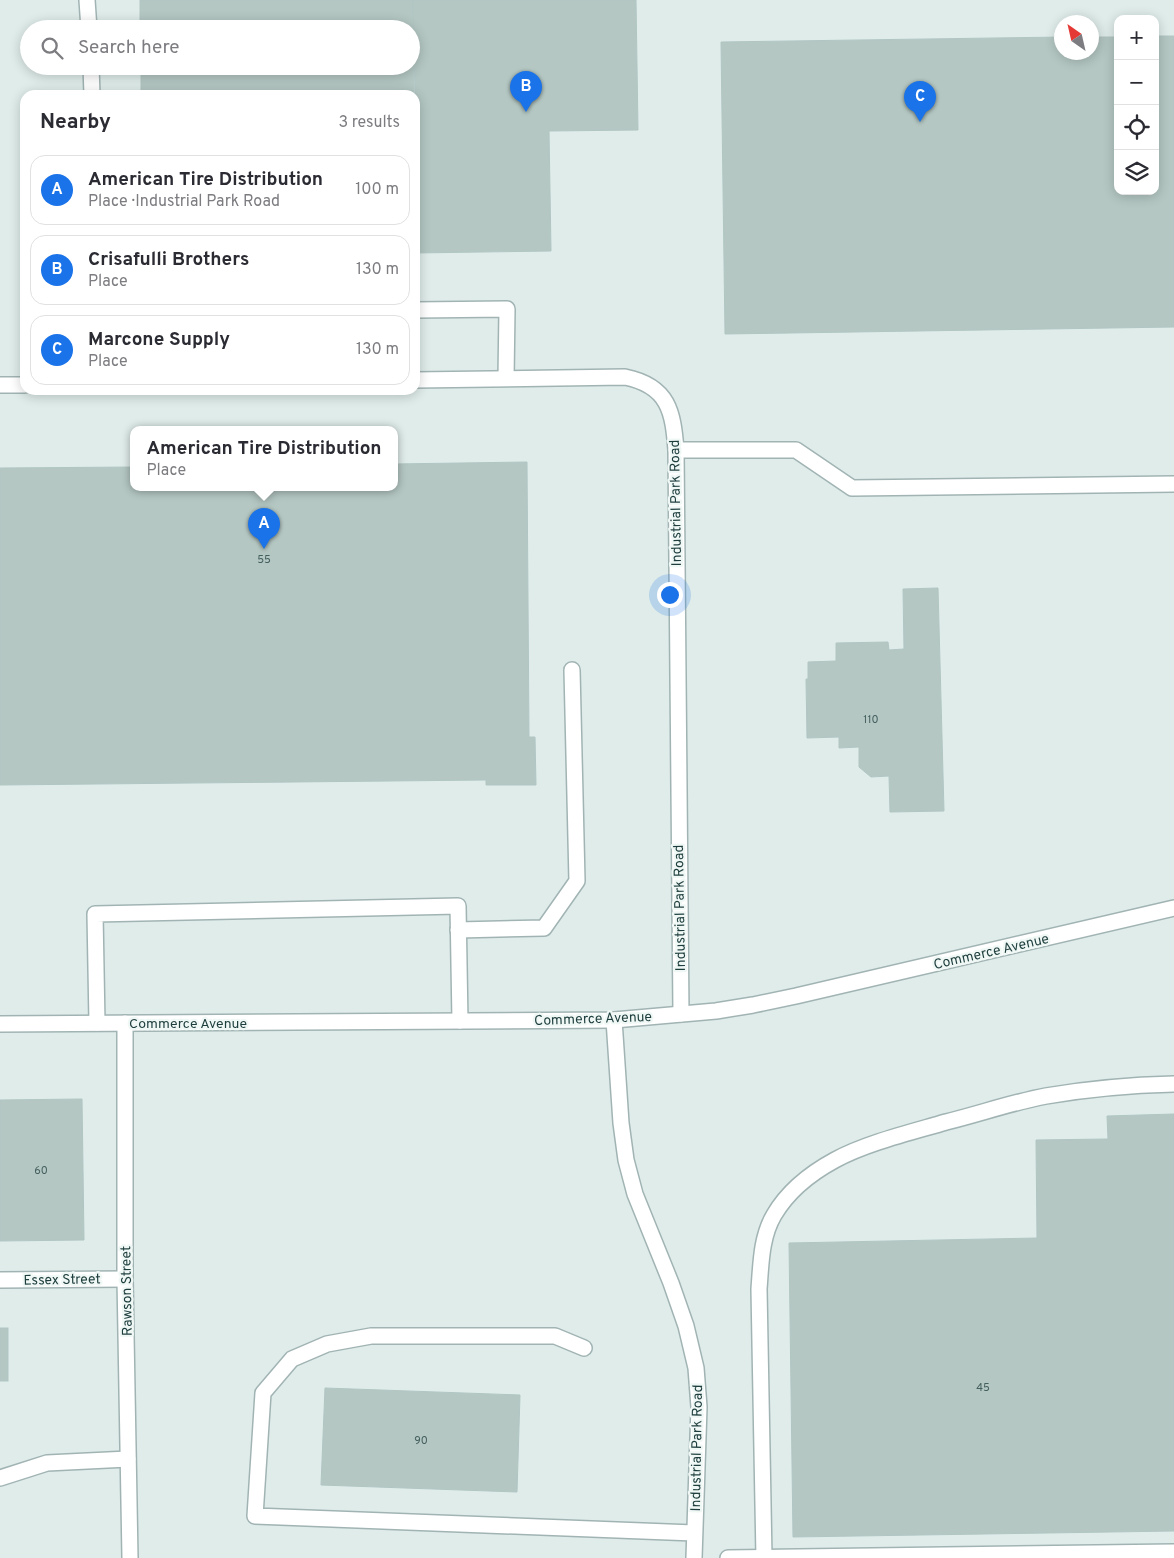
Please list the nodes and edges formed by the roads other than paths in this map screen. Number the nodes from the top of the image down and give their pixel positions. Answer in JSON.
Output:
{"nodes":[{"id":1,"x":87,"y":0,"type":"edge"},
{"id":2,"x":88,"y":20,"type":"edge"},
{"id":3,"x":91,"y":75,"type":"edge"},
{"id":4,"x":92,"y":90,"type":"edge"},
{"id":5,"x":420,"y":310,"type":"edge"},
{"id":6,"x":506,"y":378,"type":"junction"},
{"id":7,"x":420,"y":380,"type":"edge"},
{"id":8,"x":0,"y":385,"type":"edge"},
{"id":9,"x":20,"y":385,"type":"edge"},
{"id":10,"x":676,"y":450,"type":"junction"},
{"id":11,"x":1174,"y":484,"type":"edge"},
{"id":12,"x":572,"y":670,"type":"dead end"},
{"id":13,"x":1174,"y":908,"type":"edge"},
{"id":14,"x":458,"y":930,"type":"junction"},
{"id":15,"x":681,"y":1014,"type":"junction"},
{"id":16,"x":614,"y":1020,"type":"junction"},
{"id":17,"x":460,"y":1021,"type":"junction"},
{"id":18,"x":125,"y":1023,"type":"junction"},
{"id":19,"x":0,"y":1024,"type":"edge"},
{"id":20,"x":97,"y":1024,"type":"junction"},
{"id":21,"x":1174,"y":1084,"type":"edge"},
{"id":22,"x":125,"y":1278,"type":"junction"},
{"id":23,"x":0,"y":1280,"type":"edge"},
{"id":24,"x":584,"y":1348,"type":"dead end"},
{"id":25,"x":128,"y":1459,"type":"junction"},
{"id":26,"x":0,"y":1478,"type":"edge"},
{"id":27,"x":694,"y":1532,"type":"junction"},
{"id":28,"x":1174,"y":1552,"type":"edge"},
{"id":29,"x":130,"y":1558,"type":"edge"},
{"id":30,"x":694,"y":1558,"type":"edge"},
{"id":31,"x":728,"y":1558,"type":"edge"},
{"id":32,"x":764,"y":1558,"type":"edge"}],
"edges":[{"from":1,"to":2,"type":"street"},
{"from":3,"to":4,"type":"street"},
{"from":5,"to":6,"type":"street"},
{"from":6,"to":7,"type":"street","name":"Industrial Park Road"},
{"from":6,"to":10,"type":"street","name":"Industrial Park Road"},
{"from":8,"to":9,"type":"street"},
{"from":10,"to":11,"type":"street"},
{"from":10,"to":15,"type":"street","name":"Industrial Park Road"},
{"from":12,"to":14,"type":"street"},
{"from":13,"to":15,"type":"street","name":"Commerce Avenue"},
{"from":14,"to":17,"type":"street"},
{"from":14,"to":20,"type":"street"},
{"from":15,"to":16,"type":"street","name":"Commerce Avenue"},
{"from":16,"to":17,"type":"street","name":"Commerce Avenue"},
{"from":16,"to":27,"type":"street","name":"Industrial Park Road"},
{"from":17,"to":18,"type":"street","name":"Commerce Avenue"},
{"from":18,"to":20,"type":"street","name":"Commerce Avenue"},
{"from":18,"to":22,"type":"street","name":"Rawson Street"},
{"from":19,"to":20,"type":"street","name":"Commerce Avenue"},
{"from":21,"to":32,"type":"street"},
{"from":22,"to":23,"type":"street","name":"Essex Street"},
{"from":22,"to":25,"type":"street","name":"Rawson Street"},
{"from":24,"to":27,"type":"street"},
{"from":25,"to":26,"type":"street"},
{"from":25,"to":29,"type":"street","name":"Rawson Street"},
{"from":27,"to":30,"type":"street","name":"Industrial Park Road"},
{"from":28,"to":32,"type":"street"},
{"from":31,"to":32,"type":"street"}]}
